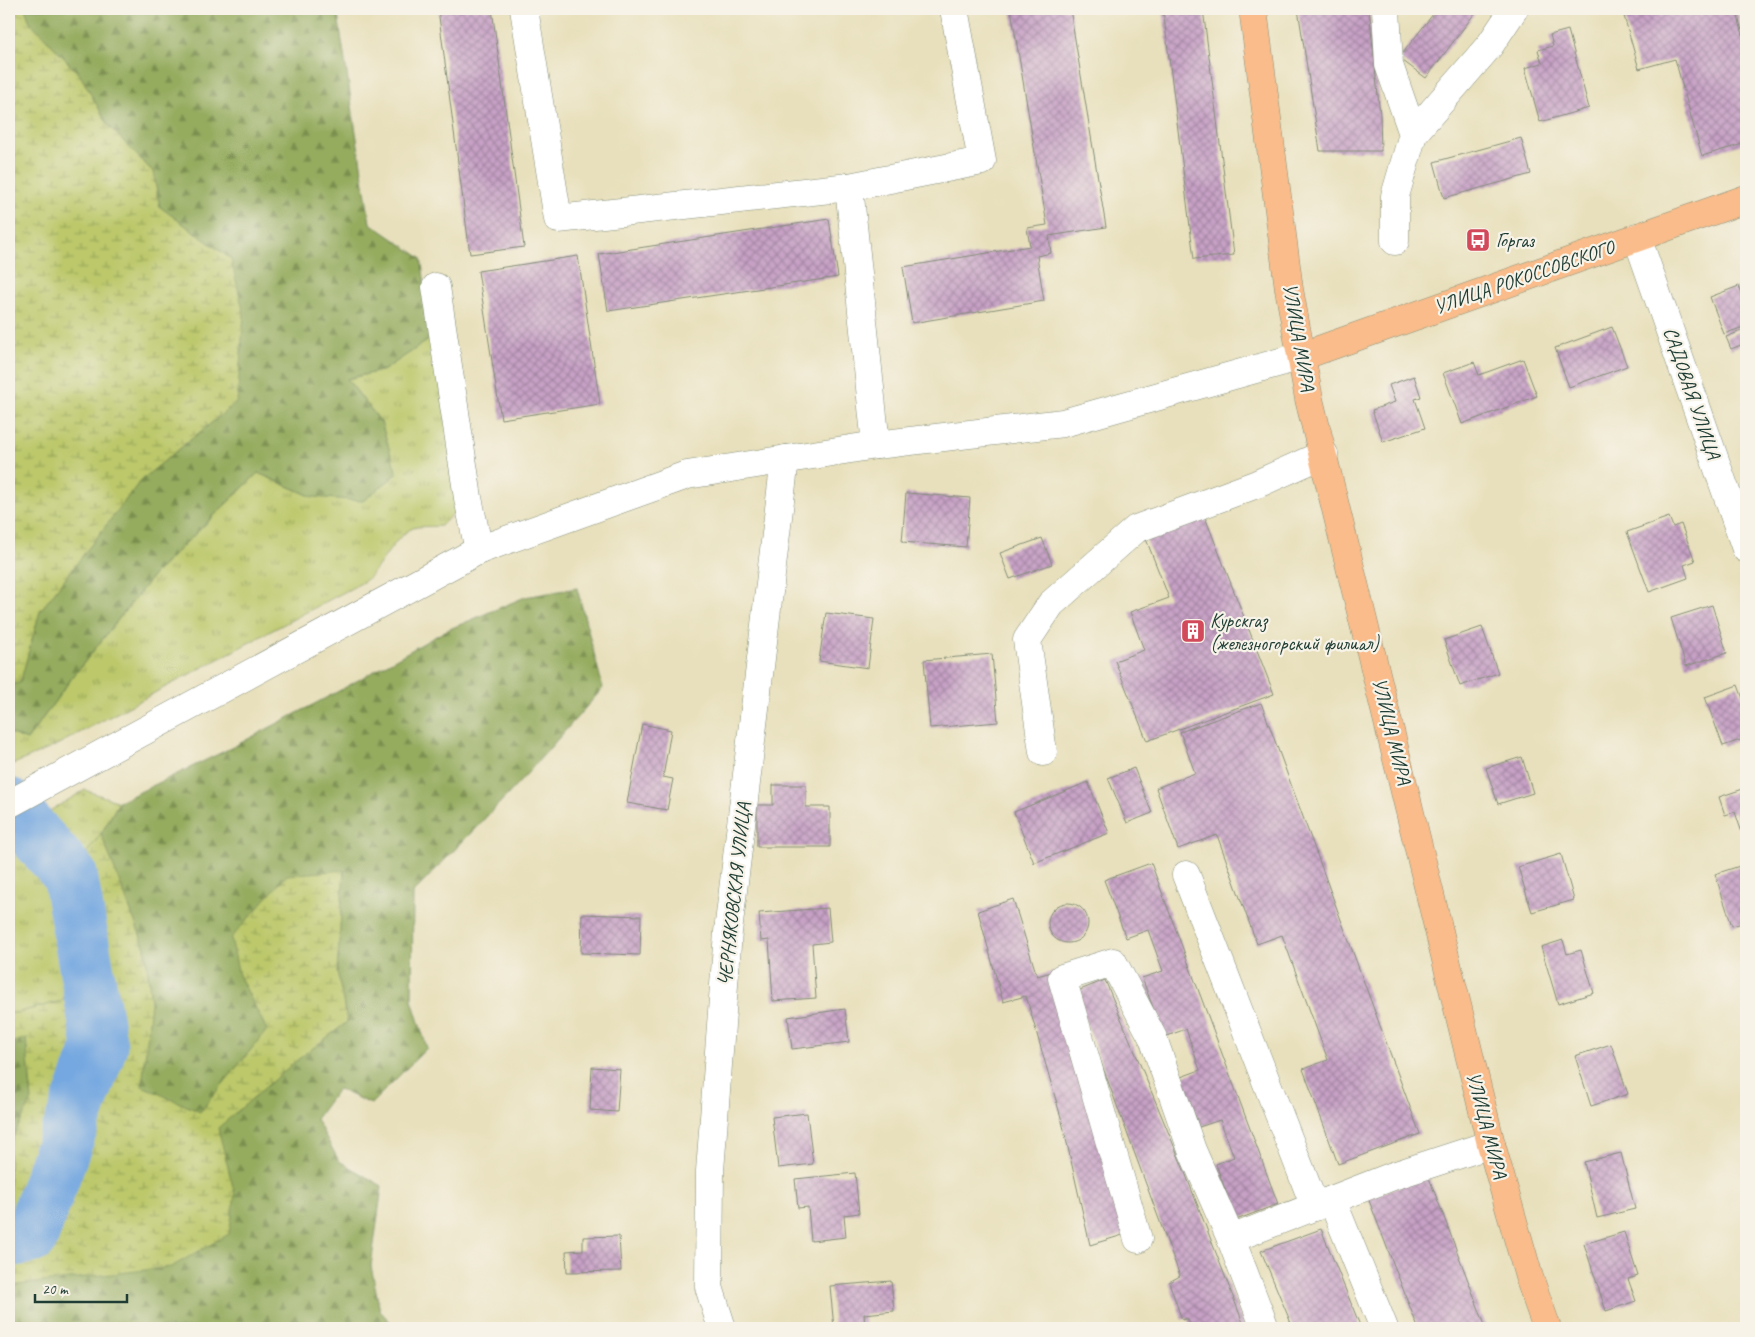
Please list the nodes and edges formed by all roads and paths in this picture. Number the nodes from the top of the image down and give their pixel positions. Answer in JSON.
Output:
{"nodes":[{"id":1,"x":524,"y":9,"type":"edge"},
{"id":2,"x":954,"y":9,"type":"edge"},
{"id":3,"x":1253,"y":9,"type":"edge"},
{"id":4,"x":1386,"y":9,"type":"edge"},
{"id":5,"x":1514,"y":9,"type":"edge"},
{"id":6,"x":1413,"y":134,"type":"junction"},
{"id":7,"x":849,"y":187,"type":"junction"},
{"id":8,"x":1746,"y":199,"type":"edge"},
{"id":9,"x":1637,"y":237,"type":"junction"},
{"id":10,"x":1395,"y":241,"type":"dead end"},
{"id":11,"x":436,"y":286,"type":"dead end"},
{"id":12,"x":1302,"y":356,"type":"junction"},
{"id":13,"x":876,"y":445,"type":"junction"},
{"id":14,"x":1324,"y":454,"type":"junction"},
{"id":15,"x":785,"y":459,"type":"junction"},
{"id":16,"x":1746,"y":549,"type":"edge"},
{"id":17,"x":479,"y":550,"type":"junction"},
{"id":18,"x":1043,"y":752,"type":"dead end"},
{"id":19,"x":9,"y":804,"type":"edge"},
{"id":20,"x":1186,"y":875,"type":"dead end"},
{"id":21,"x":1491,"y":1144,"type":"junction"},
{"id":22,"x":1323,"y":1203,"type":"junction"},
{"id":23,"x":1138,"y":1239,"type":"dead end"},
{"id":24,"x":1230,"y":1239,"type":"junction"},
{"id":25,"x":722,"y":1328,"type":"edge"},
{"id":26,"x":1265,"y":1328,"type":"edge"},
{"id":27,"x":1384,"y":1328,"type":"edge"},
{"id":28,"x":1547,"y":1328,"type":"edge"}],
"edges":[{"from":1,"to":7,"type":"street"},
{"from":2,"to":7,"type":"street"},
{"from":3,"to":12,"type":"main road","name":"УЛИЦА МИРА"},
{"from":4,"to":6,"type":"street"},
{"from":5,"to":6,"type":"street"},
{"from":6,"to":10,"type":"street"},
{"from":7,"to":13,"type":"street"},
{"from":8,"to":9,"type":"main road","name":"УЛИЦА РОКОССОВСКОГО"},
{"from":9,"to":12,"type":"main road","name":"УЛИЦА РОКОССОВСКОГО"},
{"from":9,"to":16,"type":"street","name":"САДОВАЯ УЛИЦА"},
{"from":11,"to":17,"type":"street"},
{"from":12,"to":13,"type":"street"},
{"from":12,"to":14,"type":"main road","name":"УЛИЦА МИРА"},
{"from":13,"to":15,"type":"street"},
{"from":14,"to":18,"type":"street"},
{"from":14,"to":21,"type":"main road","name":"УЛИЦА МИРА"},
{"from":15,"to":17,"type":"street"},
{"from":15,"to":25,"type":"street","name":"ЧЕРНЯКОВСКАЯ УЛИЦА"},
{"from":17,"to":19,"type":"street"},
{"from":20,"to":22,"type":"street"},
{"from":21,"to":22,"type":"street"},
{"from":21,"to":28,"type":"main road","name":"УЛИЦА МИРА"},
{"from":22,"to":24,"type":"street"},
{"from":22,"to":27,"type":"street"},
{"from":23,"to":24,"type":"street"},
{"from":24,"to":26,"type":"street"}]}
